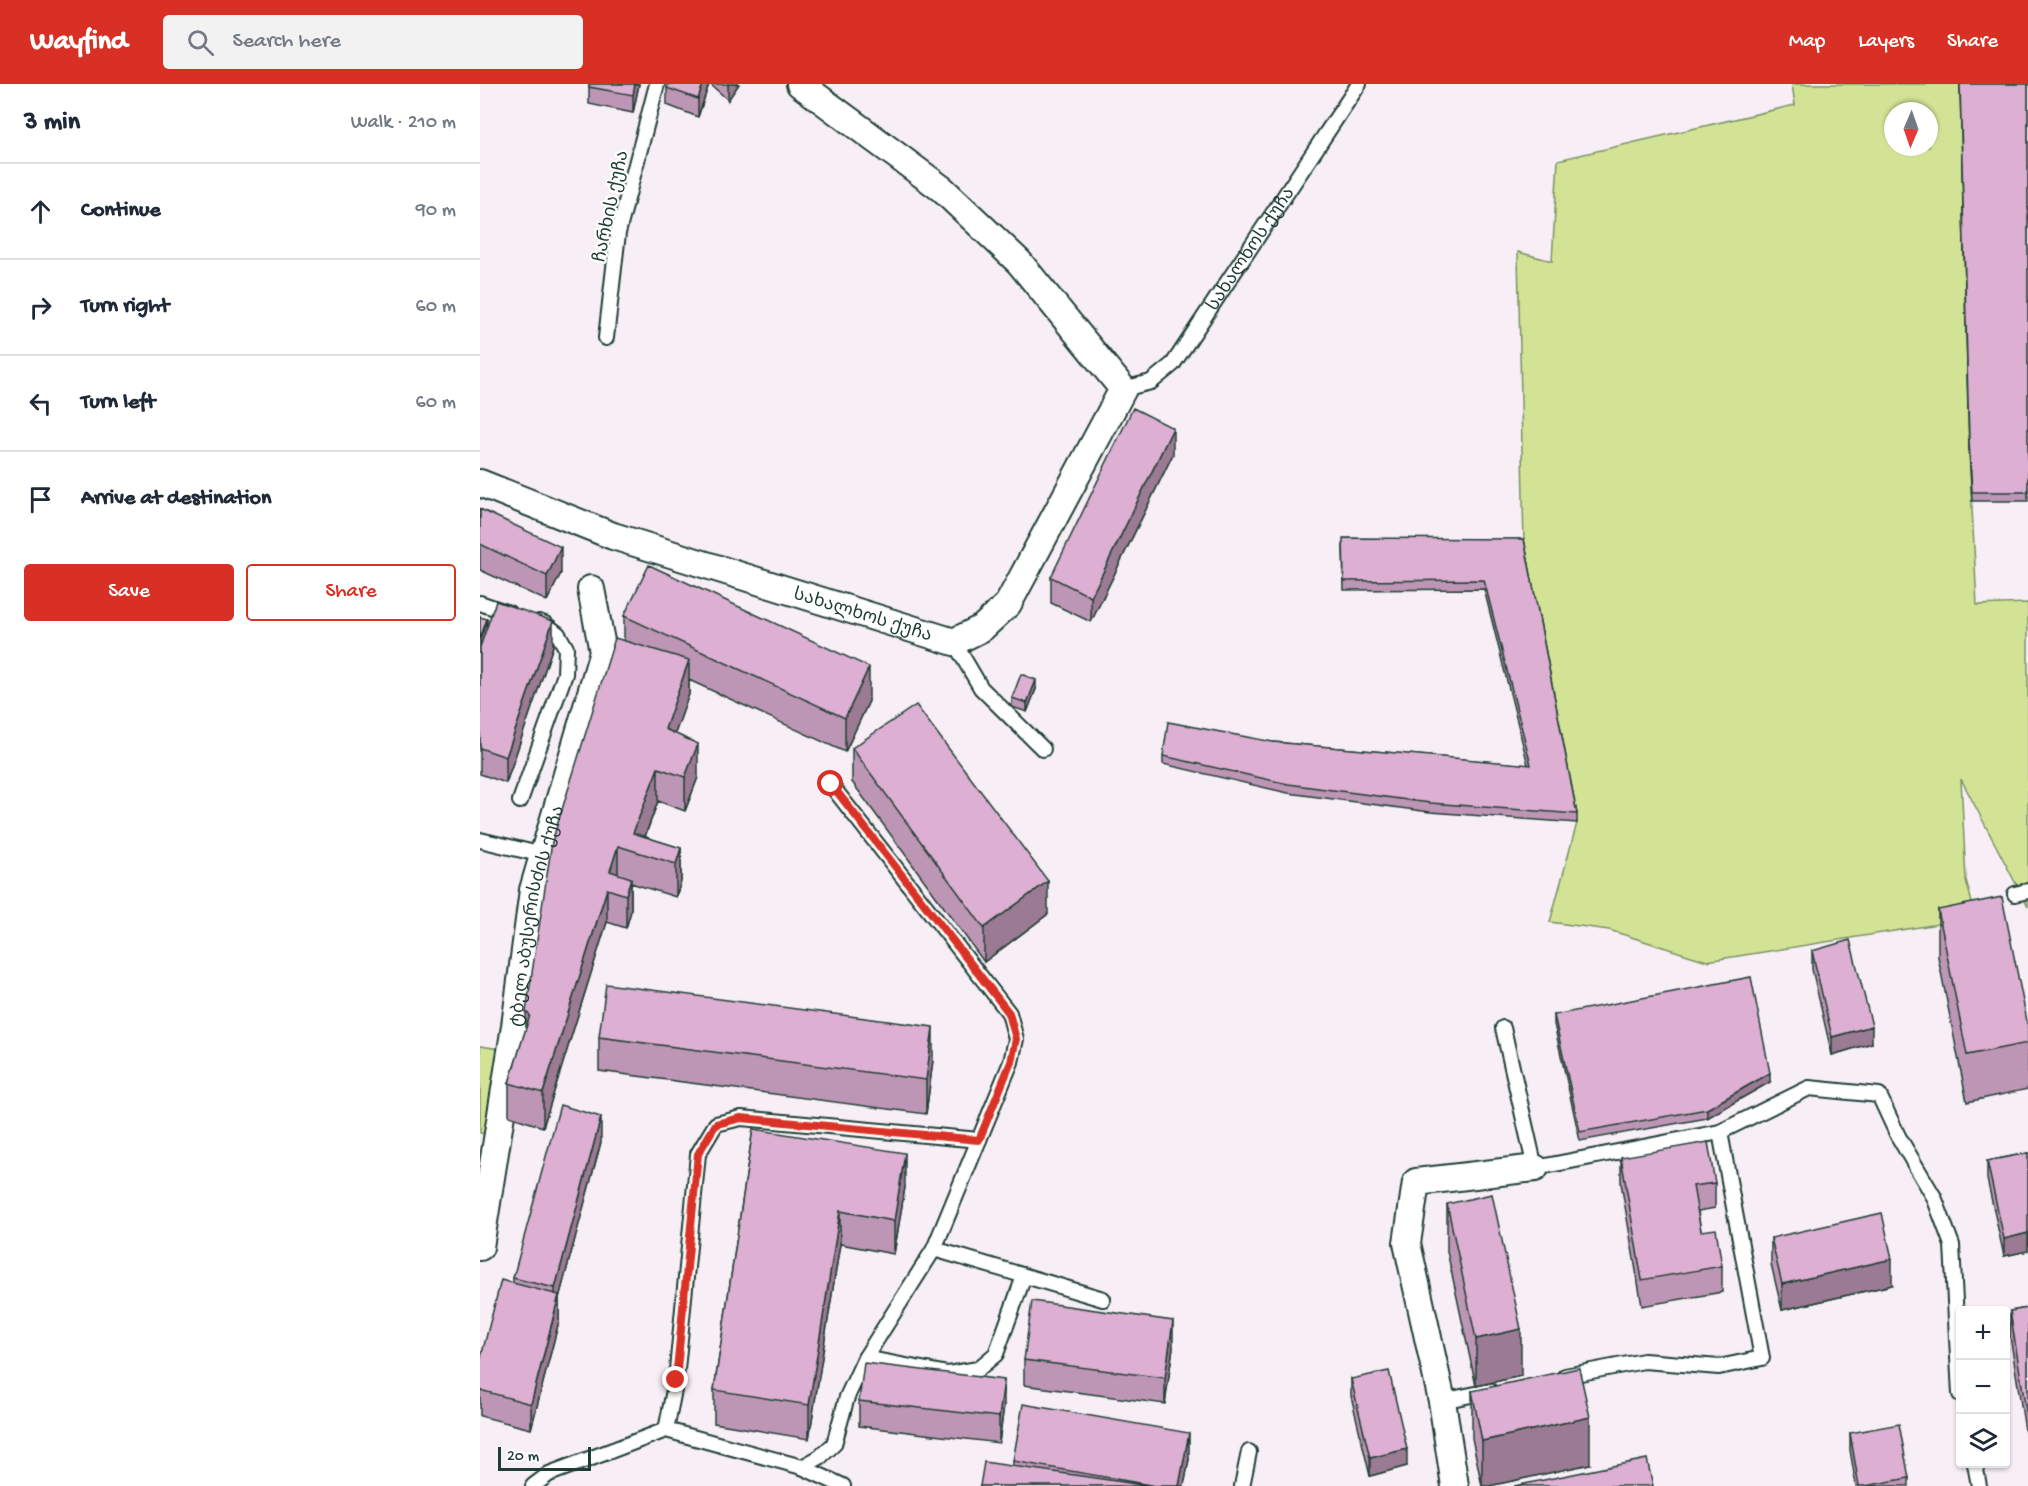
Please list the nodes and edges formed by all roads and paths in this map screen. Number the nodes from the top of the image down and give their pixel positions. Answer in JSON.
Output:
{"nodes":[{"id":1,"x":657,"y":84,"type":"edge"},
{"id":2,"x":800,"y":84,"type":"edge"},
{"id":3,"x":1359,"y":84,"type":"edge"},
{"id":4,"x":606,"y":338,"type":"dead end"},
{"id":5,"x":1123,"y":389,"type":"junction"},
{"id":6,"x":480,"y":483,"type":"edge"},
{"id":7,"x":591,"y":589,"type":"dead end"},
{"id":8,"x":480,"y":603,"type":"edge"},
{"id":9,"x":954,"y":642,"type":"junction"},
{"id":10,"x":1043,"y":749,"type":"dead end"},
{"id":11,"x":831,"y":784,"type":"dead end"},
{"id":12,"x":520,"y":801,"type":"dead end"},
{"id":13,"x":480,"y":840,"type":"edge"},
{"id":14,"x":543,"y":855,"type":"junction"},
{"id":15,"x":1503,"y":1028,"type":"dead end"},
{"id":16,"x":1720,"y":1132,"type":"junction"},
{"id":17,"x":979,"y":1140,"type":"junction"},
{"id":18,"x":1535,"y":1168,"type":"junction"},
{"id":19,"x":480,"y":1247,"type":"edge"},
{"id":20,"x":934,"y":1249,"type":"junction"},
{"id":21,"x":1024,"y":1276,"type":"junction"},
{"id":22,"x":1102,"y":1299,"type":"dead end"},
{"id":23,"x":865,"y":1358,"type":"junction"},
{"id":24,"x":1958,"y":1360,"type":"edge"},
{"id":25,"x":1554,"y":1378,"type":"edge"},
{"id":26,"x":1498,"y":1390,"type":"edge"},
{"id":27,"x":1442,"y":1401,"type":"junction"},
{"id":28,"x":666,"y":1431,"type":"junction"},
{"id":29,"x":1249,"y":1452,"type":"dead end"},
{"id":30,"x":802,"y":1467,"type":"junction"},
{"id":31,"x":1976,"y":1468,"type":"edge"},
{"id":32,"x":533,"y":1486,"type":"edge"},
{"id":33,"x":843,"y":1486,"type":"edge"},
{"id":34,"x":1242,"y":1486,"type":"edge"},
{"id":35,"x":1455,"y":1486,"type":"edge"},
{"id":36,"x":1979,"y":1486,"type":"edge"}],
"edges":[{"from":1,"to":4,"type":"lane","name":"ჩარხის ქუჩა"},
{"from":2,"to":5,"type":"street"},
{"from":3,"to":5,"type":"lane","name":"სახალხოს ქუჩა"},
{"from":5,"to":9,"type":"street","name":"სახალხოს ქუჩა"},
{"from":6,"to":9,"type":"street","name":"სახალხოს ქუჩა"},
{"from":7,"to":14,"type":"street","name":"ტბელ აბუსერისძის ქუჩა"},
{"from":8,"to":12,"type":"lane"},
{"from":9,"to":10,"type":"lane"},
{"from":11,"to":17,"type":"lane"},
{"from":13,"to":14,"type":"lane"},
{"from":14,"to":19,"type":"street","name":"ტბელ აბუსერისძის ქუჩა"},
{"from":15,"to":18,"type":"lane"},
{"from":16,"to":18,"type":"lane"},
{"from":16,"to":24,"type":"lane"},
{"from":16,"to":25,"type":"lane"},
{"from":17,"to":20,"type":"lane"},
{"from":17,"to":28,"type":"lane"},
{"from":18,"to":27,"type":"street"},
{"from":20,"to":21,"type":"lane"},
{"from":20,"to":23,"type":"lane"},
{"from":21,"to":22,"type":"lane"},
{"from":21,"to":23,"type":"lane"},
{"from":23,"to":30,"type":"lane"},
{"from":26,"to":27,"type":"lane"},
{"from":27,"to":35,"type":"street"},
{"from":28,"to":30,"type":"lane"},
{"from":28,"to":32,"type":"lane"},
{"from":29,"to":34,"type":"lane"},
{"from":30,"to":33,"type":"lane"},
{"from":31,"to":36,"type":"lane"}]}
